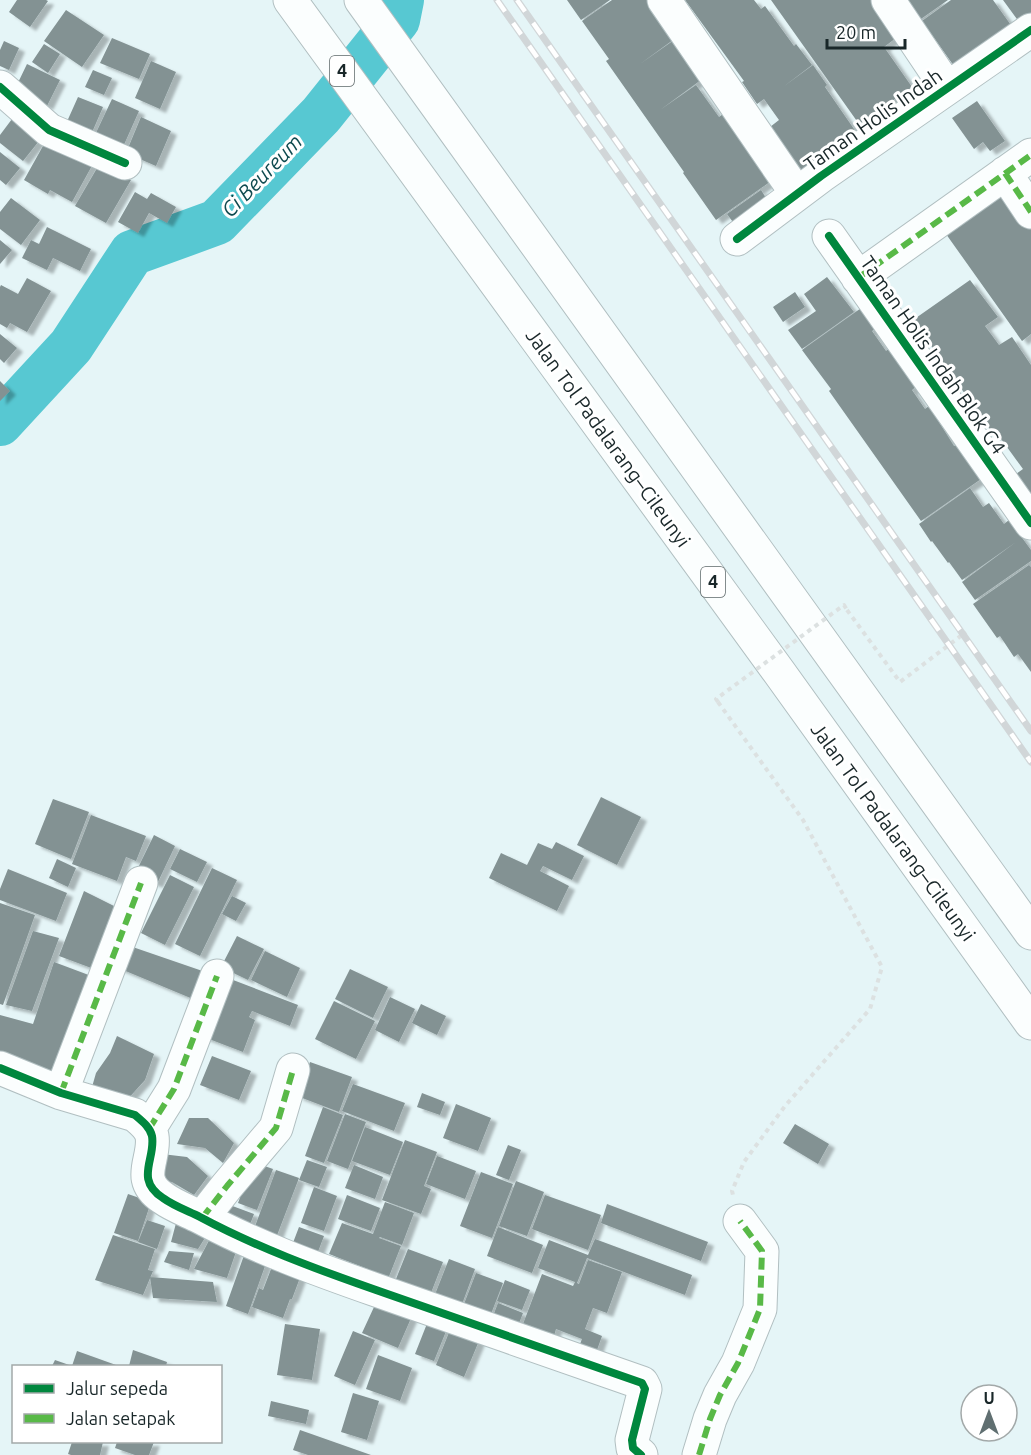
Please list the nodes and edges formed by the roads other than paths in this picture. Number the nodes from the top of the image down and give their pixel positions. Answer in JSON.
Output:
{"nodes":[{"id":1,"x":290,"y":0,"type":"edge"},
{"id":2,"x":361,"y":0,"type":"edge"},
{"id":3,"x":664,"y":0,"type":"edge"},
{"id":4,"x":888,"y":0,"type":"edge"},
{"id":5,"x":1031,"y":30,"type":"edge"},
{"id":6,"x":0,"y":87,"type":"edge"},
{"id":7,"x":947,"y":88,"type":"junction"},
{"id":8,"x":125,"y":163,"type":"dead end"},
{"id":9,"x":1018,"y":164,"type":"edge"},
{"id":10,"x":797,"y":194,"type":"junction"},
{"id":11,"x":1031,"y":212,"type":"edge"},
{"id":12,"x":829,"y":236,"type":"dead end"},
{"id":13,"x":737,"y":239,"type":"dead end"},
{"id":14,"x":858,"y":278,"type":"junction"},
{"id":15,"x":1031,"y":523,"type":"edge"},
{"id":16,"x":141,"y":883,"type":"dead end"},
{"id":17,"x":1031,"y":933,"type":"edge"},
{"id":18,"x":217,"y":976,"type":"dead end"},
{"id":19,"x":1031,"y":1023,"type":"edge"},
{"id":20,"x":0,"y":1068,"type":"edge"},
{"id":21,"x":293,"y":1070,"type":"dead end"},
{"id":22,"x":61,"y":1093,"type":"junction"},
{"id":23,"x":149,"y":1129,"type":"junction"},
{"id":24,"x":202,"y":1218,"type":"junction"},
{"id":25,"x":740,"y":1221,"type":"road end"},
{"id":26,"x":641,"y":1455,"type":"edge"},
{"id":27,"x":699,"y":1455,"type":"edge"}],
"edges":[{"from":1,"to":19,"type":"main road","name":"Jalan Tol Padalarang–Cileunyi","number":"4"},
{"from":2,"to":17,"type":"main road"},
{"from":3,"to":10,"type":"main road"},
{"from":4,"to":7,"type":"main road"},
{"from":5,"to":7,"type":"main road","name":"Taman Holis Indah"},
{"from":6,"to":8,"type":"main road"},
{"from":7,"to":10,"type":"main road","name":"Taman Holis Indah"},
{"from":9,"to":11,"type":"main road"},
{"from":9,"to":14,"type":"main road"},
{"from":10,"to":13,"type":"main road","name":"Taman Holis Indah"},
{"from":12,"to":14,"type":"main road","name":"Taman Holis Indah Blok G4"},
{"from":14,"to":15,"type":"main road","name":"Taman Holis Indah Blok G4"},
{"from":16,"to":22,"type":"main road"},
{"from":18,"to":23,"type":"main road"},
{"from":20,"to":22,"type":"main road"},
{"from":21,"to":24,"type":"main road"},
{"from":22,"to":23,"type":"main road"},
{"from":23,"to":24,"type":"main road"},
{"from":24,"to":26,"type":"main road"},
{"from":25,"to":27,"type":"main road"}]}
